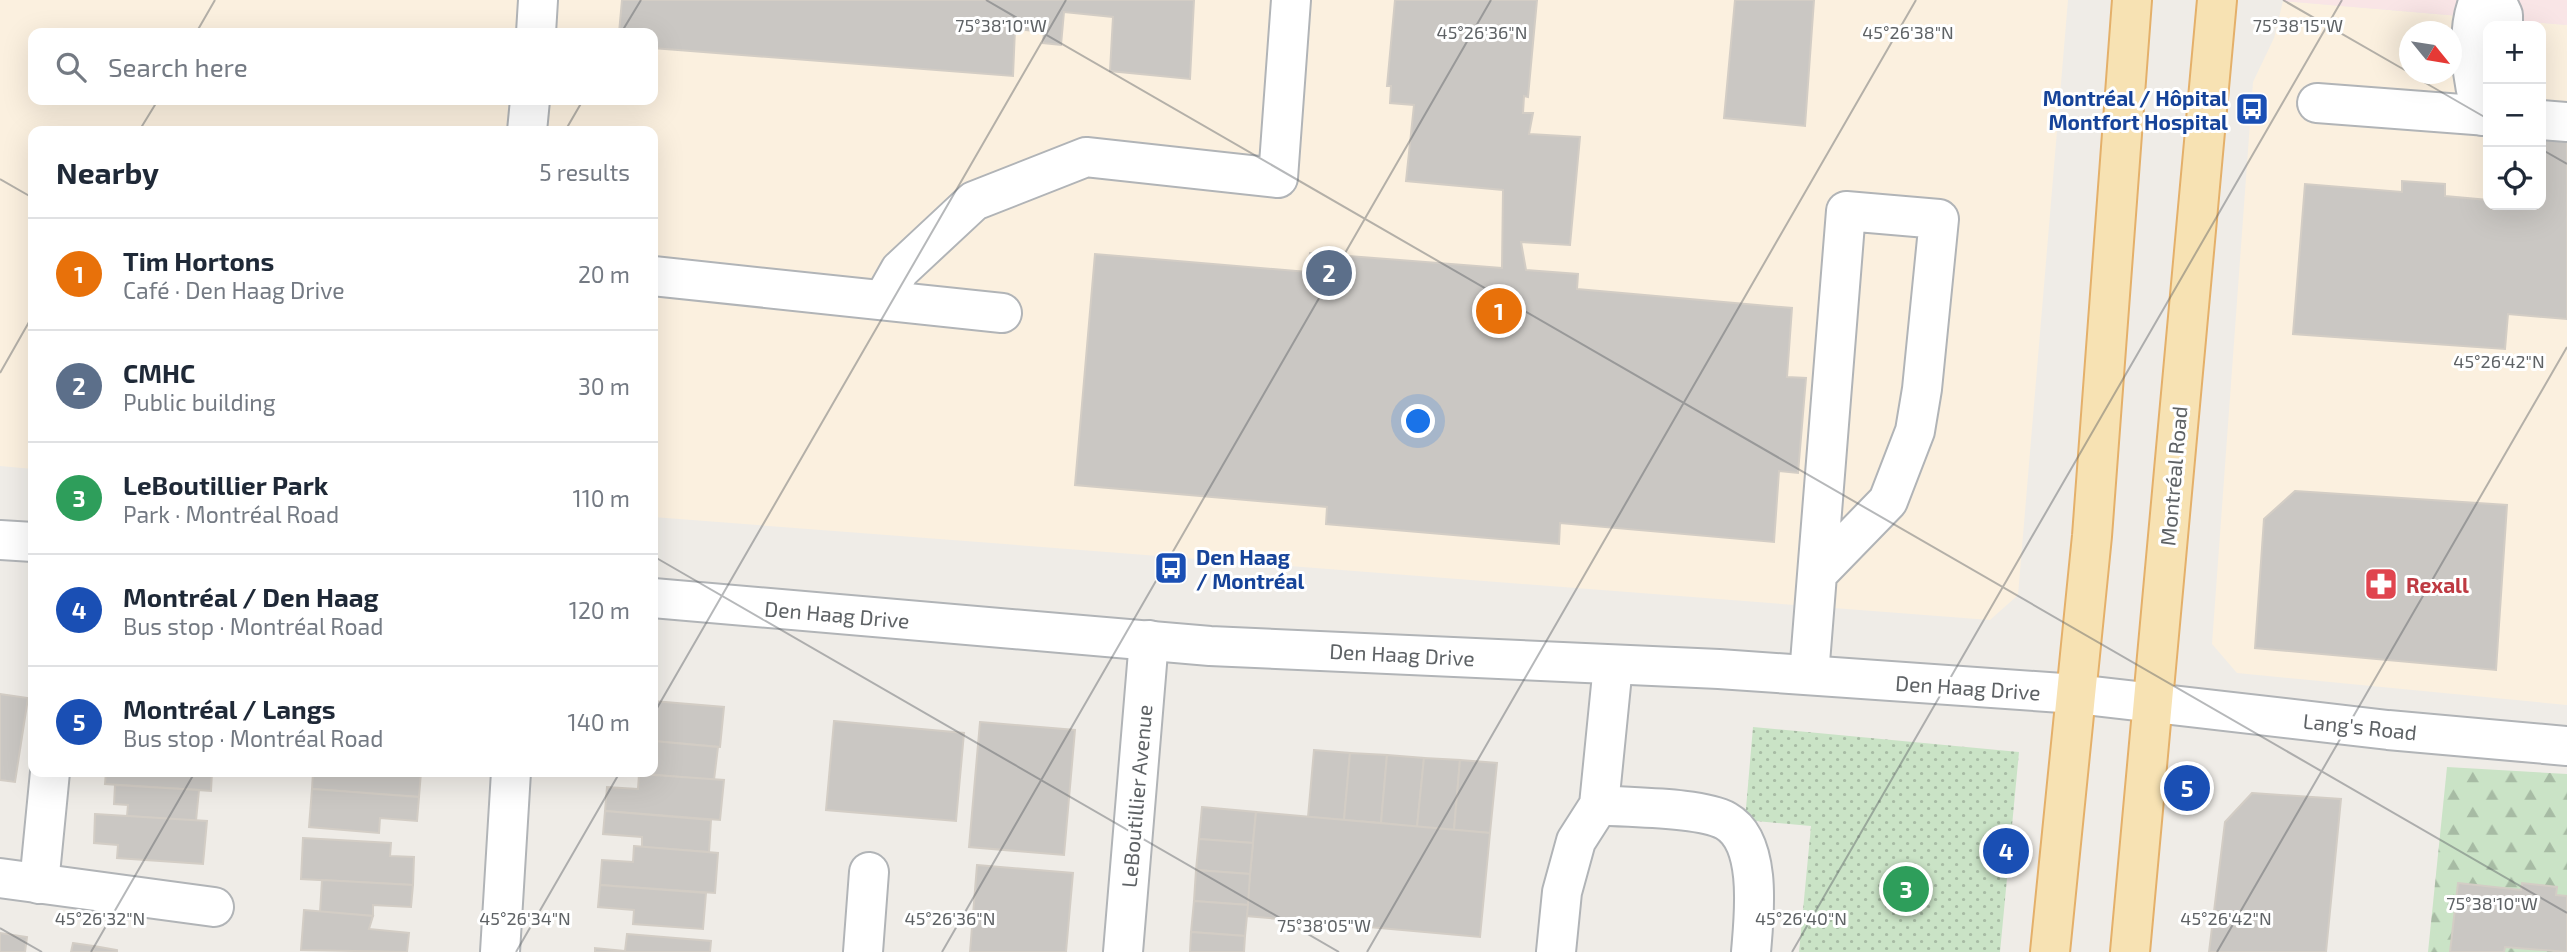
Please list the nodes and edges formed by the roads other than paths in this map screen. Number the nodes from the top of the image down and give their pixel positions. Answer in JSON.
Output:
{"nodes":[{"id":1,"x":538,"y":0,"type":"edge"},
{"id":2,"x":1291,"y":0,"type":"edge"},
{"id":3,"x":2132,"y":0,"type":"edge"},
{"id":4,"x":2217,"y":0,"type":"edge"},
{"id":5,"x":2479,"y":0,"type":"edge"},
{"id":6,"x":2496,"y":0,"type":"edge"},
{"id":7,"x":2503,"y":21,"type":"edge"},
{"id":8,"x":536,"y":28,"type":"edge"},
{"id":9,"x":2317,"y":103,"type":"dead end"},
{"id":10,"x":530,"y":105,"type":"edge"},
{"id":11,"x":2483,"y":106,"type":"edge"},
{"id":12,"x":2483,"y":113,"type":"edge"},
{"id":13,"x":2546,"y":120,"type":"edge"},
{"id":14,"x":2567,"y":121,"type":"edge"},
{"id":15,"x":527,"y":126,"type":"edge"},
{"id":16,"x":658,"y":277,"type":"edge"},
{"id":17,"x":884,"y":300,"type":"junction"},
{"id":18,"x":1002,"y":313,"type":"dead end"},
{"id":19,"x":0,"y":540,"type":"edge"},
{"id":20,"x":28,"y":542,"type":"edge"},
{"id":21,"x":1817,"y":575,"type":"junction"},
{"id":22,"x":658,"y":598,"type":"edge"},
{"id":23,"x":1149,"y":640,"type":"junction"},
{"id":24,"x":1613,"y":665,"type":"junction"},
{"id":25,"x":1809,"y":675,"type":"junction"},
{"id":26,"x":2076,"y":694,"type":"junction"},
{"id":27,"x":2153,"y":702,"type":"junction"},
{"id":28,"x":2567,"y":746,"type":"edge"},
{"id":29,"x":50,"y":777,"type":"edge"},
{"id":30,"x":511,"y":777,"type":"edge"},
{"id":31,"x":1599,"y":805,"type":"junction"},
{"id":32,"x":869,"y":872,"type":"dead end"},
{"id":33,"x":0,"y":878,"type":"edge"},
{"id":34,"x":39,"y":884,"type":"junction"},
{"id":35,"x":214,"y":907,"type":"dead end"},
{"id":36,"x":499,"y":952,"type":"edge"},
{"id":37,"x":863,"y":952,"type":"edge"},
{"id":38,"x":1123,"y":952,"type":"edge"},
{"id":39,"x":1556,"y":952,"type":"edge"},
{"id":40,"x":1751,"y":952,"type":"edge"},
{"id":41,"x":2050,"y":952,"type":"edge"},
{"id":42,"x":2130,"y":952,"type":"edge"}],
"edges":[{"from":1,"to":8,"type":"street"},
{"from":2,"to":17,"type":"street"},
{"from":3,"to":26,"type":"main road"},
{"from":4,"to":27,"type":"main road","name":"Montréal Road"},
{"from":5,"to":11,"type":"street"},
{"from":6,"to":7,"type":"street"},
{"from":9,"to":12,"type":"street"},
{"from":10,"to":15,"type":"street"},
{"from":13,"to":14,"type":"street"},
{"from":16,"to":17,"type":"street"},
{"from":17,"to":18,"type":"street"},
{"from":19,"to":20,"type":"street"},
{"from":21,"to":21,"type":"street"},
{"from":21,"to":25,"type":"street"},
{"from":22,"to":23,"type":"street","name":"Den Haag Drive"},
{"from":23,"to":24,"type":"street","name":"Den Haag Drive"},
{"from":23,"to":38,"type":"street","name":"LeBoutillier Avenue"},
{"from":24,"to":25,"type":"street","name":"Den Haag Drive"},
{"from":24,"to":31,"type":"street"},
{"from":25,"to":26,"type":"street","name":"Den Haag Drive"},
{"from":26,"to":27,"type":"street","name":"Den Haag Drive"},
{"from":26,"to":41,"type":"main road"},
{"from":27,"to":28,"type":"street","name":"Lang's Road"},
{"from":27,"to":42,"type":"main road","name":"Montréal Road"},
{"from":29,"to":34,"type":"street"},
{"from":30,"to":36,"type":"street"},
{"from":31,"to":39,"type":"street"},
{"from":31,"to":40,"type":"street"},
{"from":32,"to":37,"type":"street"},
{"from":33,"to":34,"type":"street"},
{"from":34,"to":35,"type":"street"}]}
